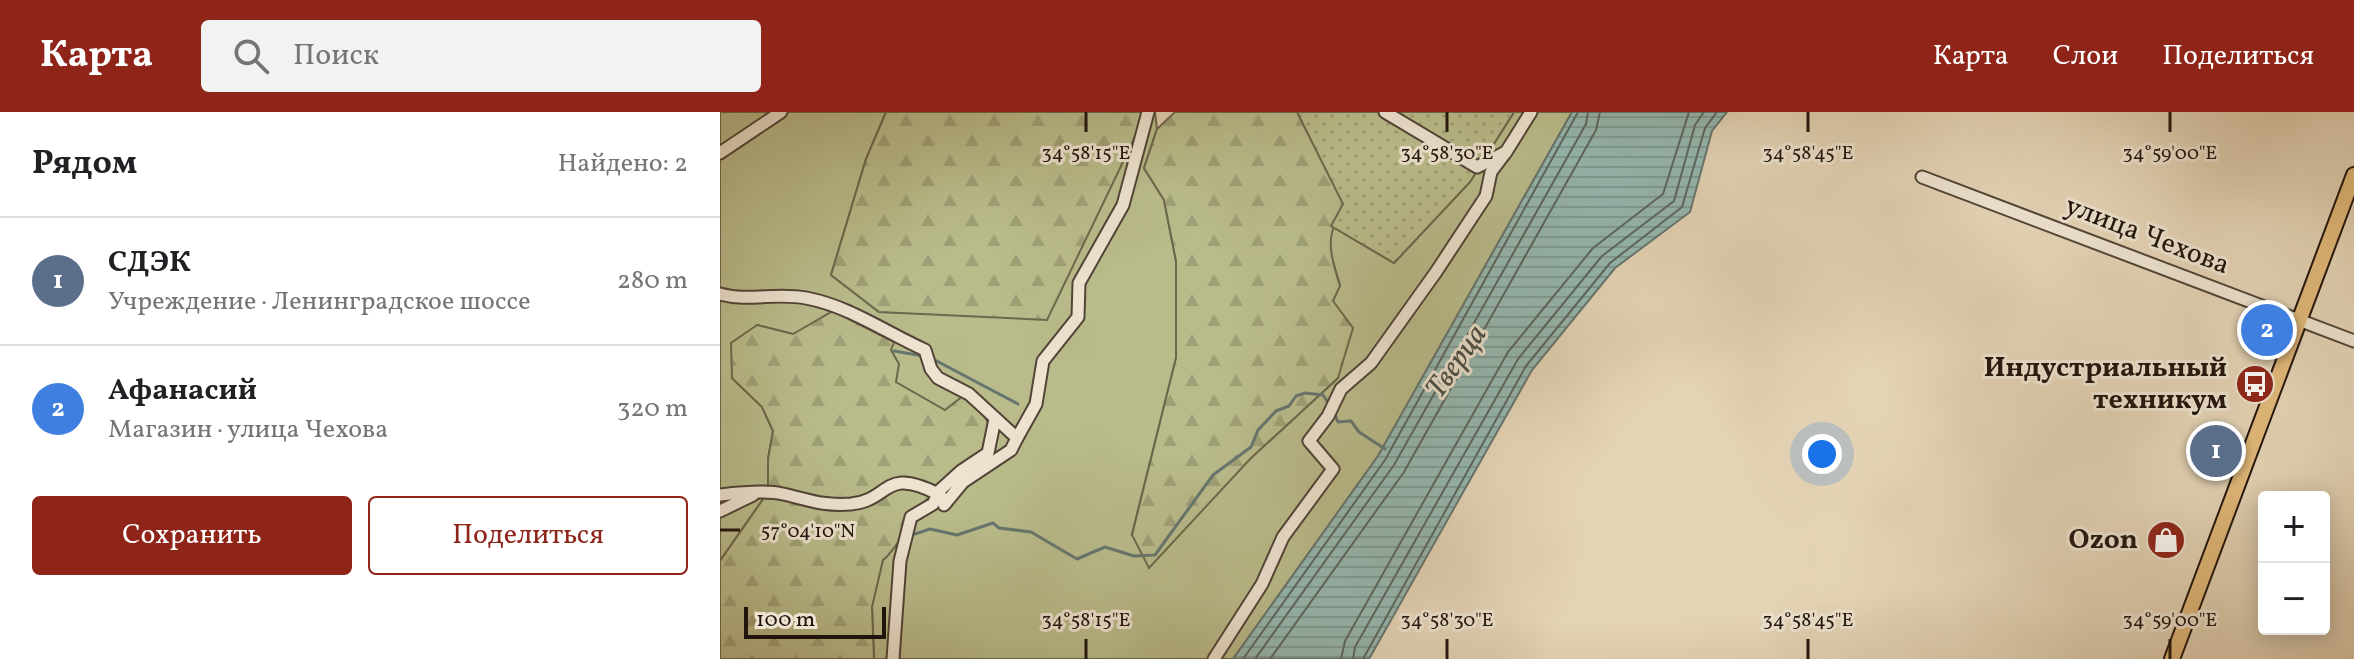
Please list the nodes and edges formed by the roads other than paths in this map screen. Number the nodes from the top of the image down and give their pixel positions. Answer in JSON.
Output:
{"nodes":[{"id":1,"x":781,"y":112,"type":"edge"},
{"id":2,"x":1148,"y":112,"type":"edge"},
{"id":3,"x":1385,"y":112,"type":"edge"},
{"id":4,"x":1531,"y":112,"type":"edge"},
{"id":5,"x":1506,"y":152,"type":"junction"},
{"id":6,"x":720,"y":153,"type":"edge"},
{"id":7,"x":2354,"y":175,"type":"edge"},
{"id":8,"x":1922,"y":177,"type":"dead end"},
{"id":9,"x":720,"y":294,"type":"edge"},
{"id":10,"x":2300,"y":319,"type":"junction"},
{"id":11,"x":2354,"y":341,"type":"edge"},
{"id":12,"x":995,"y":419,"type":"junction"},
{"id":13,"x":1017,"y":438,"type":"junction"},
{"id":14,"x":938,"y":494,"type":"junction"},
{"id":15,"x":720,"y":495,"type":"edge"},
{"id":16,"x":754,"y":495,"type":"junction"},
{"id":17,"x":720,"y":511,"type":"edge"},
{"id":18,"x":893,"y":659,"type":"edge"},
{"id":19,"x":1214,"y":659,"type":"edge"},
{"id":20,"x":2172,"y":659,"type":"edge"}],
"edges":[{"from":1,"to":6,"type":"street"},
{"from":2,"to":13,"type":"street"},
{"from":3,"to":5,"type":"street"},
{"from":4,"to":5,"type":"street"},
{"from":5,"to":19,"type":"street"},
{"from":7,"to":10,"type":"main road"},
{"from":8,"to":10,"type":"street","name":"улица Чехова"},
{"from":9,"to":12,"type":"street"},
{"from":10,"to":11,"type":"street","name":"улица Чехова"},
{"from":10,"to":20,"type":"main road"},
{"from":12,"to":13,"type":"street"},
{"from":12,"to":14,"type":"street"},
{"from":13,"to":14,"type":"street"},
{"from":14,"to":16,"type":"street"},
{"from":14,"to":18,"type":"street"},
{"from":15,"to":16,"type":"street"},
{"from":16,"to":17,"type":"street"}]}
